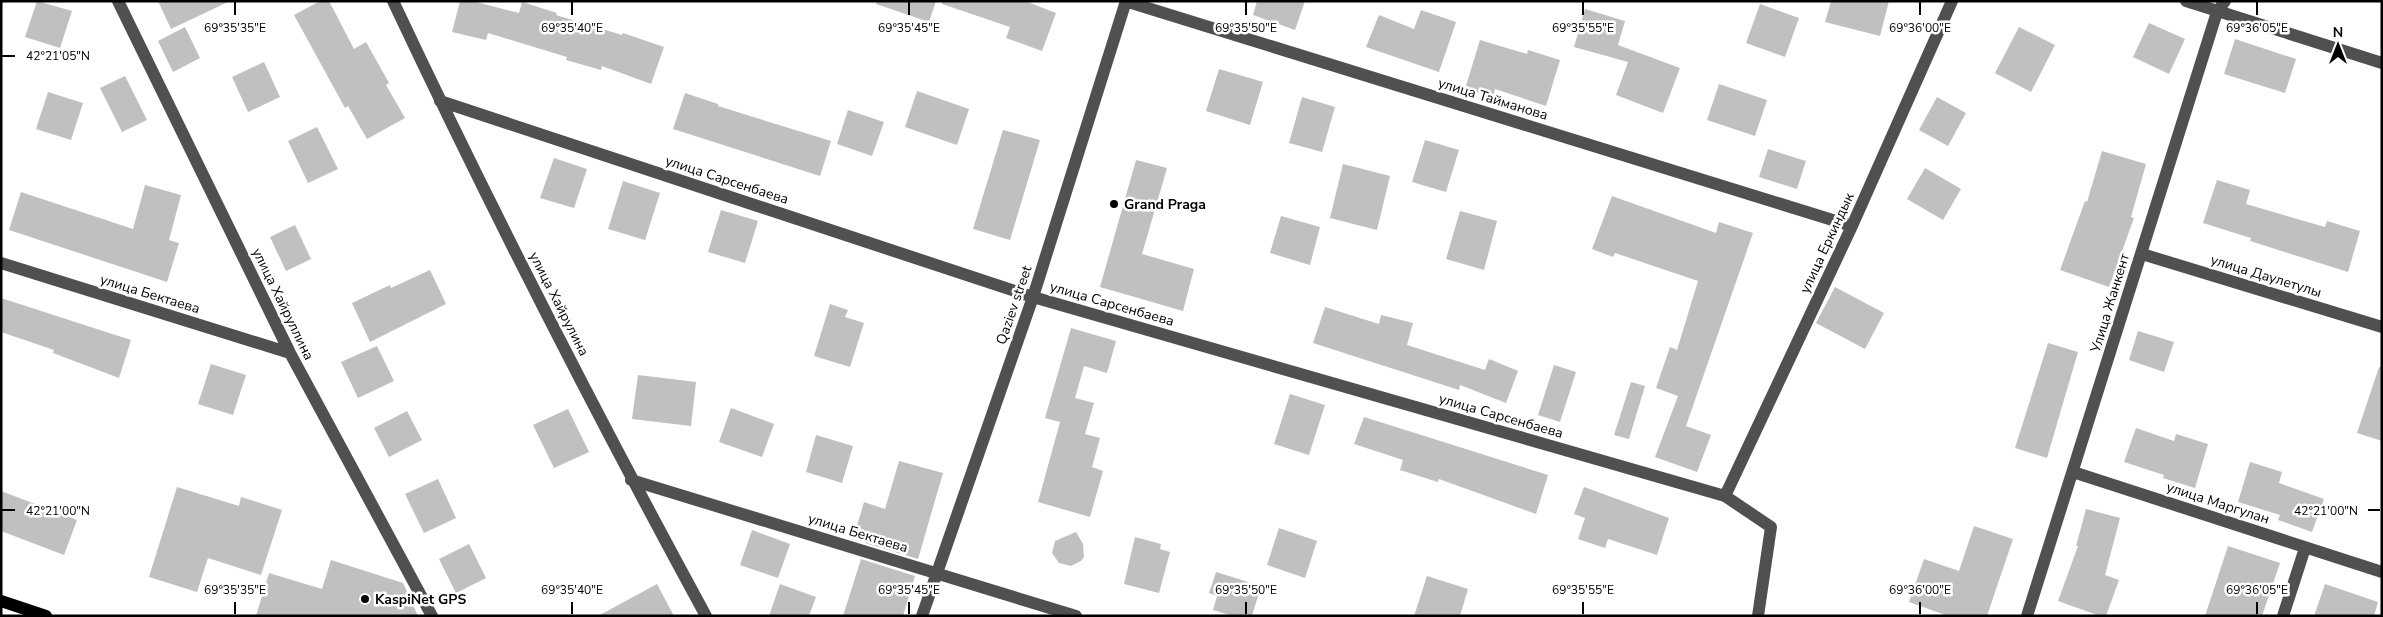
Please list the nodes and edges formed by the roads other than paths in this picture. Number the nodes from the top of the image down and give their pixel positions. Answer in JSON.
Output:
{"nodes":[{"id":1,"x":118,"y":1,"type":"edge"},
{"id":2,"x":393,"y":1,"type":"edge"},
{"id":3,"x":1126,"y":1,"type":"edge"},
{"id":4,"x":1952,"y":1,"type":"edge"},
{"id":5,"x":2186,"y":1,"type":"edge"},
{"id":6,"x":2224,"y":1,"type":"edge"},
{"id":7,"x":2217,"y":12,"type":"junction"},
{"id":8,"x":2382,"y":63,"type":"edge"},
{"id":9,"x":440,"y":101,"type":"junction"},
{"id":10,"x":1852,"y":226,"type":"junction"},
{"id":11,"x":2142,"y":254,"type":"junction"},
{"id":12,"x":1,"y":263,"type":"edge"},
{"id":13,"x":1033,"y":297,"type":"junction"},
{"id":14,"x":2382,"y":327,"type":"edge"},
{"id":15,"x":290,"y":353,"type":"junction"},
{"id":16,"x":2073,"y":472,"type":"junction"},
{"id":17,"x":631,"y":480,"type":"junction"},
{"id":18,"x":1725,"y":496,"type":"junction"},
{"id":19,"x":2305,"y":548,"type":"junction"},
{"id":20,"x":2382,"y":572,"type":"edge"},
{"id":21,"x":937,"y":573,"type":"junction"},
{"id":22,"x":1,"y":601,"type":"edge"},
{"id":23,"x":46,"y":616,"type":"edge"},
{"id":24,"x":432,"y":616,"type":"edge"},
{"id":25,"x":706,"y":616,"type":"edge"},
{"id":26,"x":922,"y":616,"type":"edge"},
{"id":27,"x":1076,"y":616,"type":"edge"},
{"id":28,"x":1758,"y":616,"type":"edge"},
{"id":29,"x":2027,"y":616,"type":"edge"},
{"id":30,"x":2283,"y":616,"type":"edge"}],
"edges":[{"from":1,"to":15,"type":"street","name":"улица Хайруллина"},
{"from":2,"to":9,"type":"street","name":"улица Хайрулина"},
{"from":3,"to":10,"type":"street","name":"улица Тайманова"},
{"from":3,"to":13,"type":"street","name":"Qaziev street"},
{"from":4,"to":10,"type":"street","name":"улица Еркиндык"},
{"from":5,"to":7,"type":"street"},
{"from":6,"to":7,"type":"street","name":"Улица Жанкент"},
{"from":7,"to":8,"type":"street"},
{"from":7,"to":11,"type":"street","name":"Улица Жанкент"},
{"from":9,"to":13,"type":"street","name":"улица Сарсенбаева"},
{"from":9,"to":17,"type":"street","name":"улица Хайрулина"},
{"from":10,"to":18,"type":"street","name":"улица Еркиндык"},
{"from":11,"to":14,"type":"street","name":"улица Даулетулы"},
{"from":11,"to":16,"type":"street","name":"Улица Жанкент"},
{"from":12,"to":15,"type":"street","name":"улица Бектаева"},
{"from":13,"to":18,"type":"street","name":"улица Сарсенбаева"},
{"from":13,"to":21,"type":"street","name":"Qaziev street"},
{"from":15,"to":24,"type":"street","name":"улица Хайруллина"},
{"from":16,"to":19,"type":"street","name":"улица Маргулан"},
{"from":16,"to":29,"type":"street","name":"Улица Жанкент"},
{"from":17,"to":21,"type":"street","name":"улица Бектаева"},
{"from":17,"to":25,"type":"street","name":"улица Хайрулина"},
{"from":18,"to":28,"type":"street","name":"улица Сарсенбаева"},
{"from":19,"to":20,"type":"street","name":"улица Маргулан"},
{"from":19,"to":30,"type":"street"},
{"from":21,"to":26,"type":"street","name":"Qaziev street"},
{"from":21,"to":27,"type":"street","name":"улица Бектаева"},
{"from":22,"to":23,"type":"main road"}]}
